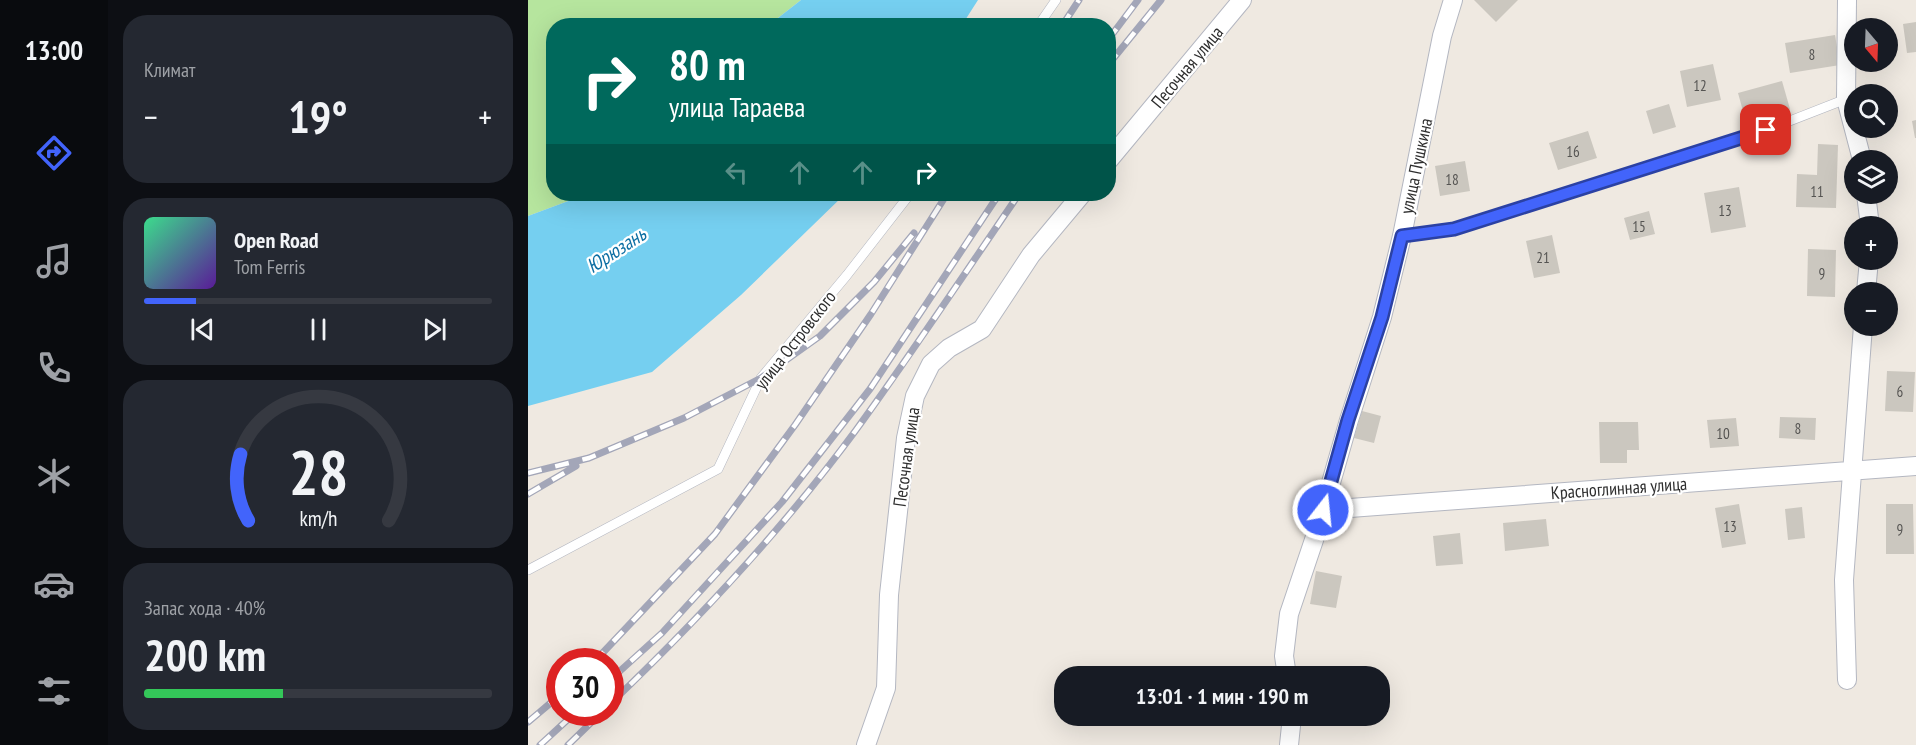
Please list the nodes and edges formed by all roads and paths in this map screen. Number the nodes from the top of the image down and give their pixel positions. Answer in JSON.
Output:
{"nodes":[{"id":1,"x":1056,"y":0,"type":"edge"},
{"id":2,"x":1242,"y":0,"type":"edge"},
{"id":3,"x":1453,"y":0,"type":"edge"},
{"id":4,"x":1847,"y":0,"type":"edge"},
{"id":5,"x":1044,"y":18,"type":"edge"},
{"id":6,"x":1846,"y":84,"type":"edge"},
{"id":7,"x":1844,"y":100,"type":"edge"},
{"id":8,"x":1116,"y":151,"type":"edge"},
{"id":9,"x":905,"y":201,"type":"edge"},
{"id":10,"x":1076,"y":201,"type":"edge"},
{"id":11,"x":1402,"y":236,"type":"junction"},
{"id":12,"x":1862,"y":336,"type":"edge"},
{"id":13,"x":1916,"y":466,"type":"edge"},
{"id":14,"x":1852,"y":471,"type":"junction"},
{"id":15,"x":1323,"y":510,"type":"junction"},
{"id":16,"x":528,"y":570,"type":"edge"},
{"id":17,"x":1286,"y":666,"type":"edge"},
{"id":18,"x":1848,"y":680,"type":"dead end"},
{"id":19,"x":1291,"y":726,"type":"edge"},
{"id":20,"x":867,"y":745,"type":"edge"},
{"id":21,"x":1289,"y":745,"type":"edge"}],
"edges":[{"from":1,"to":5,"type":"lane"},
{"from":2,"to":8,"type":"street","name":"Песочная улица"},
{"from":3,"to":11,"type":"street","name":"улица Пушкина"},
{"from":4,"to":6,"type":"street"},
{"from":7,"to":11,"type":"lane"},
{"from":9,"to":16,"type":"lane","name":"улица Островского"},
{"from":10,"to":20,"type":"street","name":"Песочная улица"},
{"from":11,"to":15,"type":"street","name":"улица Пушкина"},
{"from":12,"to":14,"type":"street"},
{"from":13,"to":14,"type":"street","name":"Красноглинная улица"},
{"from":14,"to":15,"type":"street","name":"Красноглинная улица"},
{"from":14,"to":18,"type":"street"},
{"from":15,"to":17,"type":"street","name":"улица Пушкина"},
{"from":19,"to":21,"type":"street"}]}
